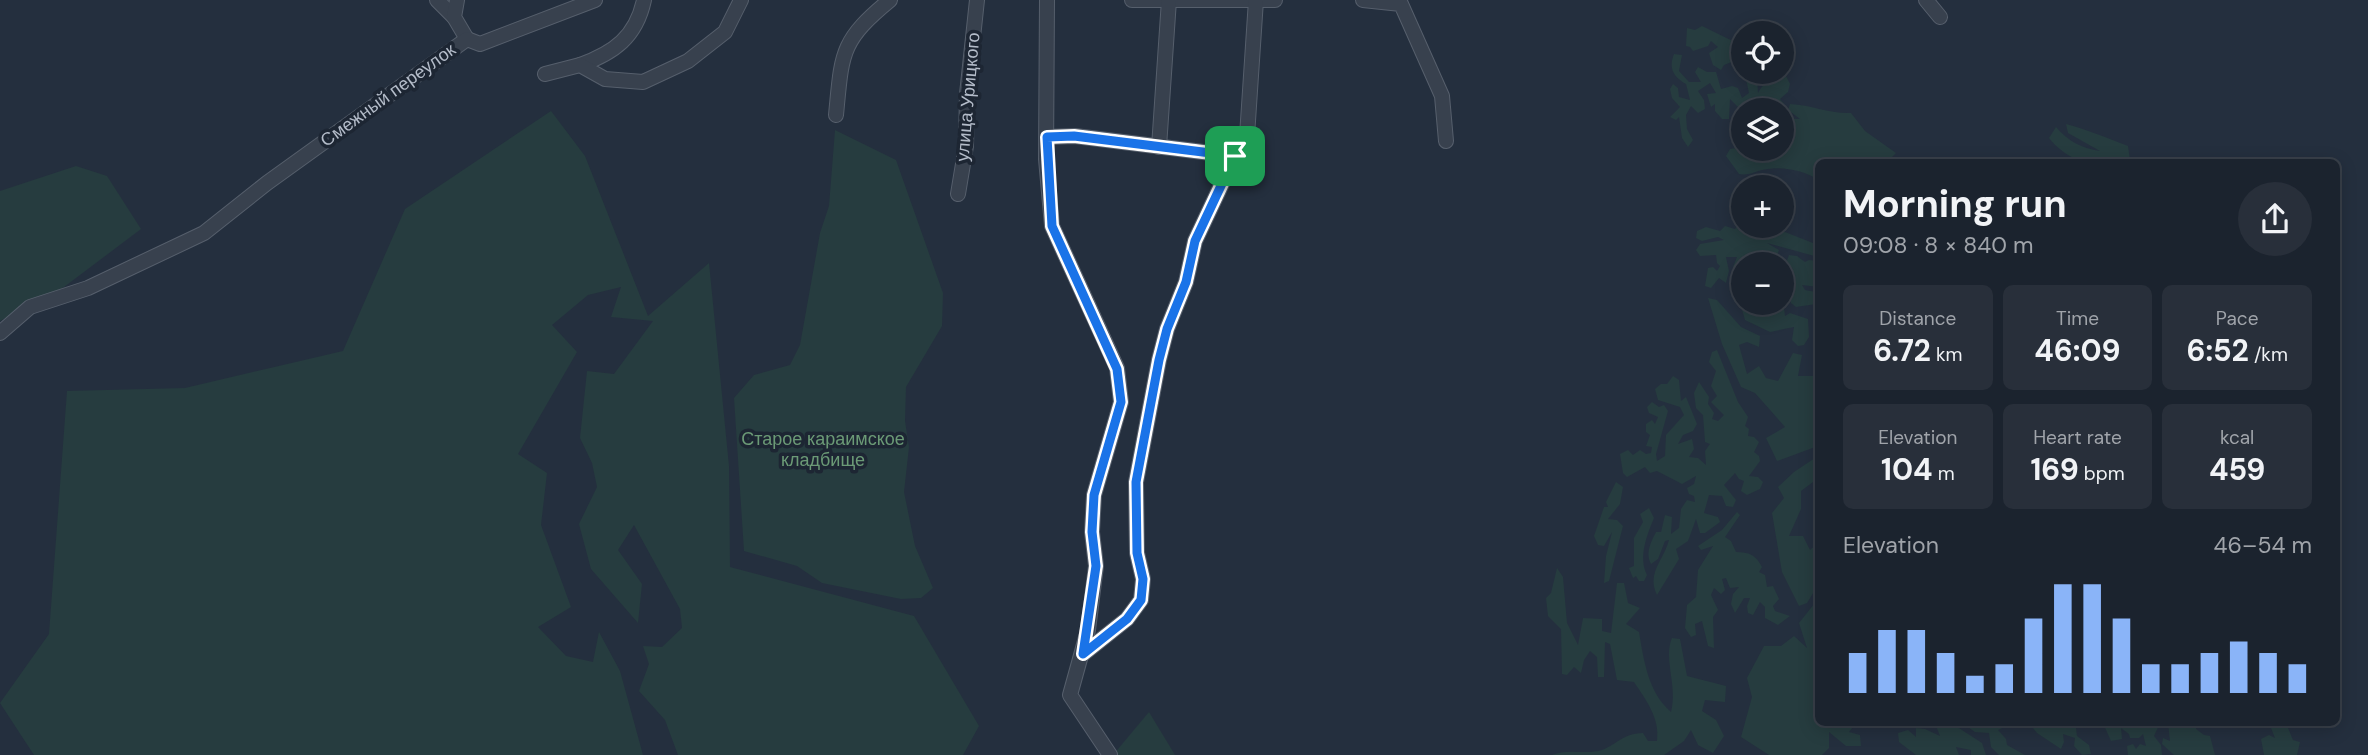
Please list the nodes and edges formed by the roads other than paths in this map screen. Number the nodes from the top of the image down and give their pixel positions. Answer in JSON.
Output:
{"nodes":[{"id":1,"x":437,"y":0,"type":"edge"},
{"id":2,"x":457,"y":0,"type":"edge"},
{"id":3,"x":595,"y":0,"type":"edge"},
{"id":4,"x":644,"y":0,"type":"edge"},
{"id":5,"x":741,"y":0,"type":"edge"},
{"id":6,"x":889,"y":0,"type":"edge"},
{"id":7,"x":977,"y":0,"type":"edge"},
{"id":8,"x":1046,"y":0,"type":"edge"},
{"id":9,"x":1132,"y":0,"type":"edge"},
{"id":10,"x":1256,"y":0,"type":"edge"},
{"id":11,"x":1275,"y":0,"type":"edge"},
{"id":12,"x":1363,"y":0,"type":"edge"},
{"id":13,"x":1926,"y":0,"type":"edge"},
{"id":14,"x":1169,"y":1,"type":"edge"},
{"id":15,"x":1940,"y":16,"type":"dead end"},
{"id":16,"x":454,"y":17,"type":"junction"},
{"id":17,"x":467,"y":39,"type":"junction"},
{"id":18,"x":580,"y":65,"type":"junction"},
{"id":19,"x":545,"y":75,"type":"dead end"},
{"id":20,"x":836,"y":115,"type":"dead end"},
{"id":21,"x":1047,"y":137,"type":"junction"},
{"id":22,"x":1446,"y":141,"type":"dead end"},
{"id":23,"x":1158,"y":147,"type":"junction"},
{"id":24,"x":1239,"y":153,"type":"junction"},
{"id":25,"x":958,"y":194,"type":"dead end"},
{"id":26,"x":0,"y":333,"type":"edge"},
{"id":27,"x":1083,"y":654,"type":"junction"},
{"id":28,"x":1110,"y":755,"type":"edge"}],
"edges":[{"from":1,"to":16,"type":"street"},
{"from":2,"to":16,"type":"street"},
{"from":3,"to":17,"type":"street","name":"Смежный переулок"},
{"from":4,"to":18,"type":"street"},
{"from":5,"to":18,"type":"street"},
{"from":6,"to":20,"type":"street"},
{"from":7,"to":25,"type":"street","name":"улица Урицкого"},
{"from":8,"to":21,"type":"street"},
{"from":9,"to":14,"type":"street"},
{"from":10,"to":11,"type":"street"},
{"from":10,"to":14,"type":"street"},
{"from":10,"to":24,"type":"street"},
{"from":12,"to":22,"type":"street"},
{"from":13,"to":15,"type":"street"},
{"from":14,"to":23,"type":"street"},
{"from":16,"to":17,"type":"street"},
{"from":17,"to":26,"type":"street","name":"Смежный переулок"},
{"from":18,"to":19,"type":"street"},
{"from":21,"to":23,"type":"street"},
{"from":21,"to":27,"type":"street"},
{"from":23,"to":24,"type":"street"},
{"from":24,"to":27,"type":"street"},
{"from":27,"to":28,"type":"street"}]}
